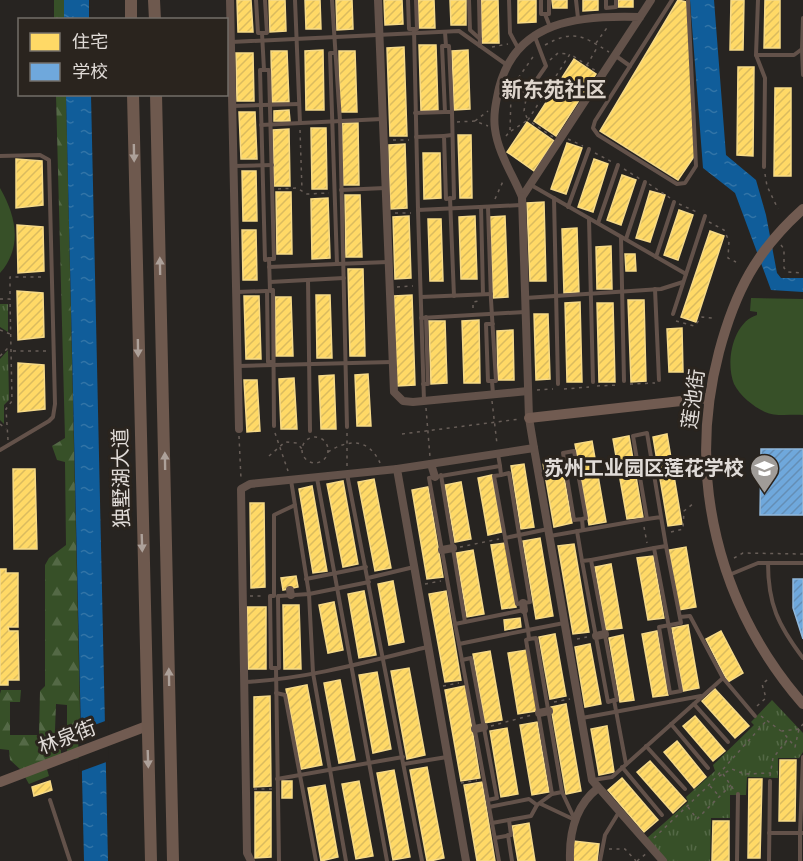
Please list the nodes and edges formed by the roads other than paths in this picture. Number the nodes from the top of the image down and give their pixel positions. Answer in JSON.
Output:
{"nodes":[{"id":1,"x":131,"y":0,"type":"edge"},
{"id":2,"x":154,"y":0,"type":"edge"},
{"id":3,"x":230,"y":0,"type":"edge"},
{"id":4,"x":256,"y":0,"type":"edge"},
{"id":5,"x":265,"y":0,"type":"edge"},
{"id":6,"x":295,"y":0,"type":"edge"},
{"id":7,"x":332,"y":0,"type":"edge"},
{"id":8,"x":378,"y":0,"type":"edge"},
{"id":9,"x":408,"y":0,"type":"edge"},
{"id":10,"x":417,"y":0,"type":"edge"},
{"id":11,"x":469,"y":0,"type":"edge"},
{"id":12,"x":479,"y":0,"type":"edge"},
{"id":13,"x":509,"y":0,"type":"edge"},
{"id":14,"x":541,"y":0,"type":"edge"},
{"id":15,"x":549,"y":0,"type":"edge"},
{"id":16,"x":576,"y":0,"type":"edge"},
{"id":17,"x":606,"y":0,"type":"edge"},
{"id":18,"x":651,"y":0,"type":"edge"},
{"id":19,"x":672,"y":0,"type":"edge"},
{"id":20,"x":688,"y":0,"type":"edge"},
{"id":21,"x":758,"y":0,"type":"edge"},
{"id":22,"x":614,"y":4,"type":"edge"},
{"id":23,"x":545,"y":14,"type":"junction"},
{"id":24,"x":613,"y":17,"type":"junction"},
{"id":25,"x":640,"y":17,"type":"junction"},
{"id":26,"x":131,"y":18,"type":"edge"},
{"id":27,"x":154,"y":18,"type":"edge"},
{"id":28,"x":578,"y":18,"type":"junction"},
{"id":29,"x":803,"y":18,"type":"edge"},
{"id":30,"x":550,"y":28,"type":"junction"},
{"id":31,"x":414,"y":31,"type":"junction"},
{"id":32,"x":445,"y":32,"type":"junction"},
{"id":33,"x":262,"y":33,"type":"junction"},
{"id":34,"x":379,"y":34,"type":"junction"},
{"id":35,"x":534,"y":36,"type":"junction"},
{"id":36,"x":333,"y":37,"type":"junction"},
{"id":37,"x":296,"y":39,"type":"junction"},
{"id":38,"x":480,"y":39,"type":"junction"},
{"id":39,"x":262,"y":41,"type":"junction"},
{"id":40,"x":231,"y":42,"type":"junction"},
{"id":41,"x":516,"y":45,"type":"junction"},
{"id":42,"x":446,"y":46,"type":"junction"},
{"id":43,"x":480,"y":46,"type":"junction"},
{"id":44,"x":802,"y":49,"type":"edge"},
{"id":45,"x":334,"y":53,"type":"junction"},
{"id":46,"x":615,"y":55,"type":"junction"},
{"id":47,"x":756,"y":55,"type":"junction"},
{"id":48,"x":507,"y":65,"type":"junction"},
{"id":49,"x":630,"y":66,"type":"junction"},
{"id":50,"x":264,"y":70,"type":"junction"},
{"id":51,"x":803,"y":75,"type":"edge"},
{"id":52,"x":499,"y":87,"type":"junction"},
{"id":53,"x":133,"y":96,"type":"edge"},
{"id":54,"x":156,"y":96,"type":"edge"},
{"id":55,"x":299,"y":104,"type":"junction"},
{"id":56,"x":261,"y":105,"type":"junction"},
{"id":57,"x":270,"y":105,"type":"junction"},
{"id":58,"x":232,"y":106,"type":"junction"},
{"id":59,"x":445,"y":112,"type":"junction"},
{"id":60,"x":452,"y":112,"type":"junction"},
{"id":61,"x":415,"y":113,"type":"junction"},
{"id":62,"x":382,"y":119,"type":"junction"},
{"id":63,"x":332,"y":121,"type":"junction"},
{"id":64,"x":340,"y":121,"type":"junction"},
{"id":65,"x":300,"y":123,"type":"junction"},
{"id":66,"x":271,"y":124,"type":"junction"},
{"id":67,"x":261,"y":125,"type":"junction"},
{"id":68,"x":452,"y":135,"type":"junction"},
{"id":69,"x":444,"y":136,"type":"junction"},
{"id":70,"x":416,"y":138,"type":"junction"},
{"id":71,"x":589,"y":149,"type":"road end"},
{"id":72,"x":0,"y":156,"type":"edge"},
{"id":73,"x":262,"y":165,"type":"junction"},
{"id":74,"x":272,"y":165,"type":"junction"},
{"id":75,"x":618,"y":165,"type":"road end"},
{"id":76,"x":234,"y":166,"type":"junction"},
{"id":77,"x":764,"y":168,"type":"road end"},
{"id":78,"x":645,"y":182,"type":"road end"},
{"id":79,"x":530,"y":185,"type":"junction"},
{"id":80,"x":385,"y":188,"type":"junction"},
{"id":81,"x":341,"y":190,"type":"junction"},
{"id":82,"x":450,"y":198,"type":"junction"},
{"id":83,"x":554,"y":198,"type":"junction"},
{"id":84,"x":522,"y":201,"type":"junction"},
{"id":85,"x":674,"y":202,"type":"road end"},
{"id":86,"x":481,"y":207,"type":"junction"},
{"id":87,"x":490,"y":207,"type":"junction"},
{"id":88,"x":568,"y":207,"type":"junction"},
{"id":89,"x":450,"y":208,"type":"junction"},
{"id":90,"x":418,"y":211,"type":"junction"},
{"id":91,"x":802,"y":212,"type":"edge"},
{"id":92,"x":705,"y":216,"type":"road end"},
{"id":93,"x":589,"y":218,"type":"junction"},
{"id":94,"x":598,"y":223,"type":"junction"},
{"id":95,"x":624,"y":238,"type":"junction"},
{"id":96,"x":656,"y":257,"type":"junction"},
{"id":97,"x":269,"y":259,"type":"junction"},
{"id":98,"x":388,"y":262,"type":"junction"},
{"id":99,"x":337,"y":264,"type":"junction"},
{"id":100,"x":344,"y":264,"type":"junction"},
{"id":101,"x":269,"y":267,"type":"junction"},
{"id":102,"x":686,"y":274,"type":"junction"},
{"id":103,"x":344,"y":278,"type":"junction"},
{"id":104,"x":308,"y":280,"type":"junction"},
{"id":105,"x":270,"y":282,"type":"junction"},
{"id":106,"x":683,"y":282,"type":"junction"},
{"id":107,"x":655,"y":289,"type":"junction"},
{"id":108,"x":268,"y":291,"type":"junction"},
{"id":109,"x":237,"y":292,"type":"junction"},
{"id":110,"x":623,"y":292,"type":"junction"},
{"id":111,"x":481,"y":294,"type":"junction"},
{"id":112,"x":491,"y":294,"type":"junction"},
{"id":113,"x":590,"y":294,"type":"junction"},
{"id":114,"x":454,"y":296,"type":"junction"},
{"id":115,"x":556,"y":296,"type":"junction"},
{"id":116,"x":421,"y":297,"type":"junction"},
{"id":117,"x":524,"y":298,"type":"junction"},
{"id":118,"x":525,"y":312,"type":"junction"},
{"id":119,"x":493,"y":314,"type":"junction"},
{"id":120,"x":673,"y":314,"type":"road end"},
{"id":121,"x":424,"y":317,"type":"junction"},
{"id":122,"x":494,"y":324,"type":"junction"},
{"id":123,"x":392,"y":362,"type":"junction"},
{"id":124,"x":272,"y":364,"type":"junction"},
{"id":125,"x":347,"y":364,"type":"junction"},
{"id":126,"x":308,"y":365,"type":"junction"},
{"id":127,"x":239,"y":366,"type":"junction"},
{"id":128,"x":658,"y":380,"type":"dead end"},
{"id":129,"x":492,"y":381,"type":"junction"},
{"id":130,"x":624,"y":381,"type":"dead end"},
{"id":131,"x":593,"y":382,"type":"dead end"},
{"id":132,"x":558,"y":384,"type":"dead end"},
{"id":133,"x":528,"y":391,"type":"junction"},
{"id":134,"x":492,"y":394,"type":"junction"},
{"id":135,"x":708,"y":398,"type":"junction"},
{"id":136,"x":424,"y":401,"type":"junction"},
{"id":137,"x":529,"y":418,"type":"junction"},
{"id":138,"x":274,"y":426,"type":"road end"},
{"id":139,"x":347,"y":427,"type":"road end"},
{"id":140,"x":239,"y":429,"type":"road end"},
{"id":141,"x":310,"y":432,"type":"dead end"},
{"id":142,"x":534,"y":448,"type":"junction"},
{"id":143,"x":0,"y":450,"type":"edge"},
{"id":144,"x":498,"y":454,"type":"junction"},
{"id":145,"x":431,"y":464,"type":"junction"},
{"id":146,"x":500,"y":466,"type":"junction"},
{"id":147,"x":397,"y":469,"type":"junction"},
{"id":148,"x":347,"y":474,"type":"junction"},
{"id":149,"x":501,"y":475,"type":"junction"},
{"id":150,"x":438,"y":476,"type":"junction"},
{"id":151,"x":317,"y":477,"type":"junction"},
{"id":152,"x":291,"y":480,"type":"junction"},
{"id":153,"x":295,"y":505,"type":"junction"},
{"id":154,"x":662,"y":517,"type":"junction"},
{"id":155,"x":582,"y":519,"type":"junction"},
{"id":156,"x":645,"y":520,"type":"junction"},
{"id":157,"x":584,"y":530,"type":"junction"},
{"id":158,"x":578,"y":531,"type":"junction"},
{"id":159,"x":549,"y":532,"type":"junction"},
{"id":160,"x":519,"y":535,"type":"junction"},
{"id":161,"x":506,"y":538,"type":"junction"},
{"id":162,"x":666,"y":546,"type":"junction"},
{"id":163,"x":453,"y":548,"type":"junction"},
{"id":164,"x":654,"y":548,"type":"junction"},
{"id":165,"x":442,"y":550,"type":"junction"},
{"id":166,"x":591,"y":560,"type":"junction"},
{"id":167,"x":582,"y":561,"type":"junction"},
{"id":168,"x":768,"y":563,"type":"junction"},
{"id":169,"x":803,"y":563,"type":"edge"},
{"id":170,"x":366,"y":567,"type":"junction"},
{"id":171,"x":414,"y":567,"type":"junction"},
{"id":172,"x":335,"y":573,"type":"junction"},
{"id":173,"x":728,"y":576,"type":"junction"},
{"id":174,"x":306,"y":579,"type":"junction"},
{"id":175,"x":368,"y":580,"type":"junction"},
{"id":176,"x":338,"y":588,"type":"junction"},
{"id":177,"x":309,"y":594,"type":"junction"},
{"id":178,"x":274,"y":596,"type":"junction"},
{"id":179,"x":524,"y":607,"type":"junction"},
{"id":180,"x":680,"y":617,"type":"junction"},
{"id":181,"x":465,"y":622,"type":"junction"},
{"id":182,"x":564,"y":623,"type":"junction"},
{"id":183,"x":455,"y":624,"type":"junction"},
{"id":184,"x":669,"y":625,"type":"junction"},
{"id":185,"x":528,"y":630,"type":"junction"},
{"id":186,"x":601,"y":635,"type":"junction"},
{"id":187,"x":529,"y":639,"type":"junction"},
{"id":188,"x":459,"y":644,"type":"junction"},
{"id":189,"x":428,"y":647,"type":"junction"},
{"id":190,"x":383,"y":658,"type":"junction"},
{"id":191,"x":803,"y":658,"type":"edge"},
{"id":192,"x":462,"y":660,"type":"junction"},
{"id":193,"x":351,"y":664,"type":"junction"},
{"id":194,"x":276,"y":668,"type":"junction"},
{"id":195,"x":313,"y":673,"type":"junction"},
{"id":196,"x":723,"y":678,"type":"junction"},
{"id":197,"x":276,"y":680,"type":"junction"},
{"id":198,"x":245,"y":682,"type":"junction"},
{"id":199,"x":676,"y":692,"type":"junction"},
{"id":200,"x":276,"y":693,"type":"junction"},
{"id":201,"x":702,"y":696,"type":"junction"},
{"id":202,"x":614,"y":700,"type":"junction"},
{"id":203,"x":677,"y":701,"type":"junction"},
{"id":204,"x":694,"y":704,"type":"junction"},
{"id":205,"x":803,"y":704,"type":"edge"},
{"id":206,"x":548,"y":707,"type":"junction"},
{"id":207,"x":616,"y":712,"type":"junction"},
{"id":208,"x":538,"y":713,"type":"junction"},
{"id":209,"x":755,"y":716,"type":"road end"},
{"id":210,"x":580,"y":719,"type":"junction"},
{"id":211,"x":671,"y":724,"type":"junction"},
{"id":212,"x":147,"y":726,"type":"junction"},
{"id":213,"x":484,"y":727,"type":"junction"},
{"id":214,"x":475,"y":729,"type":"junction"},
{"id":215,"x":728,"y":742,"type":"road end"},
{"id":216,"x":646,"y":746,"type":"junction"},
{"id":217,"x":403,"y":757,"type":"junction"},
{"id":218,"x":447,"y":757,"type":"junction"},
{"id":219,"x":803,"y":757,"type":"edge"},
{"id":220,"x":369,"y":763,"type":"junction"},
{"id":221,"x":404,"y":764,"type":"junction"},
{"id":222,"x":626,"y":764,"type":"junction"},
{"id":223,"x":622,"y":767,"type":"junction"},
{"id":224,"x":708,"y":768,"type":"dead end"},
{"id":225,"x":330,"y":770,"type":"junction"},
{"id":226,"x":299,"y":775,"type":"junction"},
{"id":227,"x":277,"y":778,"type":"junction"},
{"id":228,"x":592,"y":780,"type":"junction"},
{"id":229,"x":770,"y":781,"type":"road end"},
{"id":230,"x":0,"y":782,"type":"edge"},
{"id":231,"x":598,"y":788,"type":"junction"},
{"id":232,"x":685,"y":789,"type":"road end"},
{"id":233,"x":562,"y":792,"type":"junction"},
{"id":234,"x":552,"y":794,"type":"junction"},
{"id":235,"x":738,"y":794,"type":"road end"},
{"id":236,"x":50,"y":800,"type":"dead end"},
{"id":237,"x":488,"y":800,"type":"junction"},
{"id":238,"x":539,"y":804,"type":"junction"},
{"id":239,"x":489,"y":807,"type":"junction"},
{"id":240,"x":619,"y":813,"type":"junction"},
{"id":241,"x":662,"y":815,"type":"dead end"},
{"id":242,"x":509,"y":820,"type":"junction"},
{"id":243,"x":575,"y":820,"type":"junction"},
{"id":244,"x":492,"y":823,"type":"junction"},
{"id":245,"x":770,"y":833,"type":"junction"},
{"id":246,"x":802,"y":833,"type":"edge"},
{"id":247,"x":508,"y":836,"type":"junction"},
{"id":248,"x":495,"y":838,"type":"junction"},
{"id":249,"x":70,"y":861,"type":"edge"},
{"id":250,"x":151,"y":861,"type":"edge"},
{"id":251,"x":173,"y":861,"type":"edge"},
{"id":252,"x":251,"y":861,"type":"edge"},
{"id":253,"x":279,"y":861,"type":"edge"},
{"id":254,"x":316,"y":861,"type":"edge"},
{"id":255,"x":346,"y":861,"type":"edge"},
{"id":256,"x":387,"y":861,"type":"edge"},
{"id":257,"x":422,"y":861,"type":"edge"},
{"id":258,"x":466,"y":861,"type":"edge"},
{"id":259,"x":499,"y":861,"type":"edge"},
{"id":260,"x":512,"y":861,"type":"edge"},
{"id":261,"x":570,"y":861,"type":"edge"},
{"id":262,"x":600,"y":861,"type":"edge"},
{"id":263,"x":663,"y":861,"type":"edge"},
{"id":264,"x":737,"y":861,"type":"edge"},
{"id":265,"x":769,"y":861,"type":"edge"},
{"id":266,"x":800,"y":861,"type":"edge"}],
"edges":[{"from":1,"to":26,"type":"main road"},
{"from":2,"to":27,"type":"main road"},
{"from":3,"to":40,"type":"street"},
{"from":4,"to":33,"type":"lane"},
{"from":5,"to":33,"type":"lane"},
{"from":6,"to":37,"type":"lane"},
{"from":7,"to":36,"type":"lane"},
{"from":8,"to":34,"type":"street"},
{"from":9,"to":31,"type":"lane"},
{"from":10,"to":31,"type":"lane"},
{"from":11,"to":38,"type":"lane"},
{"from":12,"to":38,"type":"lane"},
{"from":13,"to":41,"type":"lane"},
{"from":14,"to":23,"type":"lane"},
{"from":15,"to":23,"type":"lane"},
{"from":16,"to":28,"type":"lane"},
{"from":17,"to":22,"type":"lane"},
{"from":18,"to":25,"type":"street"},
{"from":19,"to":49,"type":"lane"},
{"from":20,"to":49,"type":"lane"},
{"from":21,"to":47,"type":"lane"},
{"from":22,"to":24,"type":"street"},
{"from":23,"to":30,"type":"lane"},
{"from":24,"to":25,"type":"street"},
{"from":24,"to":28,"type":"street"},
{"from":25,"to":46,"type":"street"},
{"from":28,"to":30,"type":"street"},
{"from":29,"to":44,"type":"lane"},
{"from":30,"to":35,"type":"street"},
{"from":31,"to":32,"type":"lane"},
{"from":31,"to":34,"type":"lane"},
{"from":31,"to":61,"type":"lane"},
{"from":32,"to":42,"type":"lane"},
{"from":32,"to":43,"type":"lane"},
{"from":33,"to":39,"type":"lane"},
{"from":34,"to":36,"type":"lane"},
{"from":34,"to":62,"type":"street"},
{"from":35,"to":41,"type":"street"},
{"from":35,"to":52,"type":"lane"},
{"from":36,"to":37,"type":"lane"},
{"from":36,"to":45,"type":"lane"},
{"from":37,"to":39,"type":"lane"},
{"from":37,"to":55,"type":"lane"},
{"from":38,"to":43,"type":"lane"},
{"from":39,"to":40,"type":"lane"},
{"from":39,"to":50,"type":"lane"},
{"from":40,"to":58,"type":"street"},
{"from":41,"to":48,"type":"street"},
{"from":42,"to":59,"type":"lane"},
{"from":42,"to":60,"type":"lane"},
{"from":43,"to":48,"type":"lane"},
{"from":44,"to":47,"type":"lane"},
{"from":44,"to":51,"type":"lane"},
{"from":45,"to":63,"type":"lane"},
{"from":45,"to":64,"type":"lane"},
{"from":46,"to":49,"type":"lane"},
{"from":46,"to":79,"type":"street"},
{"from":47,"to":77,"type":"lane"},
{"from":48,"to":52,"type":"street"},
{"from":50,"to":56,"type":"lane"},
{"from":50,"to":57,"type":"lane"},
{"from":52,"to":84,"type":"street"},
{"from":53,"to":212,"type":"main road","name":"独墅湖大道","one_way":true},
{"from":251,"to":54,"type":"main road","one_way":true},
{"from":55,"to":57,"type":"lane"},
{"from":55,"to":65,"type":"lane"},
{"from":56,"to":57,"type":"lane"},
{"from":56,"to":58,"type":"lane"},
{"from":56,"to":67,"type":"lane"},
{"from":57,"to":66,"type":"lane"},
{"from":58,"to":76,"type":"street"},
{"from":59,"to":60,"type":"lane"},
{"from":59,"to":61,"type":"lane"},
{"from":60,"to":68,"type":"lane"},
{"from":61,"to":70,"type":"lane"},
{"from":62,"to":64,"type":"lane"},
{"from":62,"to":80,"type":"street"},
{"from":63,"to":64,"type":"lane"},
{"from":63,"to":65,"type":"lane"},
{"from":63,"to":99,"type":"lane"},
{"from":64,"to":81,"type":"lane"},
{"from":65,"to":66,"type":"lane"},
{"from":66,"to":67,"type":"lane"},
{"from":66,"to":74,"type":"lane"},
{"from":67,"to":73,"type":"lane"},
{"from":68,"to":69,"type":"lane"},
{"from":68,"to":82,"type":"lane"},
{"from":69,"to":70,"type":"lane"},
{"from":69,"to":82,"type":"lane"},
{"from":70,"to":90,"type":"lane"},
{"from":71,"to":88,"type":"lane"},
{"from":72,"to":143,"type":"lane"},
{"from":73,"to":74,"type":"lane"},
{"from":73,"to":76,"type":"lane"},
{"from":73,"to":97,"type":"lane"},
{"from":74,"to":97,"type":"lane"},
{"from":75,"to":94,"type":"lane"},
{"from":76,"to":109,"type":"street"},
{"from":78,"to":95,"type":"lane"},
{"from":79,"to":83,"type":"lane"},
{"from":79,"to":84,"type":"street"},
{"from":80,"to":81,"type":"lane"},
{"from":80,"to":98,"type":"street"},
{"from":81,"to":100,"type":"lane"},
{"from":82,"to":89,"type":"lane"},
{"from":83,"to":88,"type":"lane"},
{"from":83,"to":115,"type":"lane"},
{"from":84,"to":87,"type":"lane"},
{"from":84,"to":117,"type":"street"},
{"from":85,"to":96,"type":"lane"},
{"from":86,"to":87,"type":"lane"},
{"from":86,"to":89,"type":"lane"},
{"from":86,"to":111,"type":"lane"},
{"from":87,"to":112,"type":"lane"},
{"from":88,"to":93,"type":"lane"},
{"from":89,"to":90,"type":"lane"},
{"from":89,"to":114,"type":"lane"},
{"from":90,"to":116,"type":"lane"},
{"from":91,"to":135,"type":"main road","name":"莲池街"},
{"from":92,"to":102,"type":"lane"},
{"from":93,"to":94,"type":"lane"},
{"from":93,"to":113,"type":"lane"},
{"from":94,"to":95,"type":"lane"},
{"from":95,"to":96,"type":"lane"},
{"from":95,"to":110,"type":"lane"},
{"from":96,"to":102,"type":"lane"},
{"from":97,"to":101,"type":"lane"},
{"from":98,"to":100,"type":"lane"},
{"from":98,"to":123,"type":"street"},
{"from":99,"to":100,"type":"lane"},
{"from":99,"to":101,"type":"lane"},
{"from":100,"to":103,"type":"lane"},
{"from":101,"to":105,"type":"lane"},
{"from":102,"to":106,"type":"lane"},
{"from":103,"to":104,"type":"lane"},
{"from":103,"to":125,"type":"lane"},
{"from":104,"to":105,"type":"lane"},
{"from":104,"to":126,"type":"lane"},
{"from":105,"to":108,"type":"lane"},
{"from":106,"to":107,"type":"lane"},
{"from":106,"to":120,"type":"lane"},
{"from":107,"to":110,"type":"lane"},
{"from":107,"to":128,"type":"lane"},
{"from":108,"to":109,"type":"lane"},
{"from":108,"to":124,"type":"lane"},
{"from":109,"to":127,"type":"street"},
{"from":110,"to":113,"type":"lane"},
{"from":110,"to":130,"type":"lane"},
{"from":111,"to":112,"type":"lane"},
{"from":111,"to":114,"type":"lane"},
{"from":112,"to":119,"type":"lane"},
{"from":113,"to":115,"type":"lane"},
{"from":113,"to":131,"type":"lane"},
{"from":114,"to":116,"type":"lane"},
{"from":115,"to":117,"type":"lane"},
{"from":115,"to":132,"type":"lane"},
{"from":116,"to":121,"type":"lane"},
{"from":117,"to":118,"type":"street"},
{"from":118,"to":119,"type":"lane"},
{"from":118,"to":133,"type":"street"},
{"from":119,"to":121,"type":"lane"},
{"from":119,"to":122,"type":"lane"},
{"from":121,"to":136,"type":"lane"},
{"from":122,"to":129,"type":"lane"},
{"from":122,"to":129,"type":"lane"},
{"from":123,"to":125,"type":"lane"},
{"from":123,"to":136,"type":"street"},
{"from":124,"to":126,"type":"lane"},
{"from":124,"to":127,"type":"lane"},
{"from":124,"to":138,"type":"lane"},
{"from":125,"to":126,"type":"lane"},
{"from":125,"to":139,"type":"lane"},
{"from":126,"to":141,"type":"lane"},
{"from":127,"to":140,"type":"street"},
{"from":129,"to":134,"type":"lane"},
{"from":133,"to":134,"type":"street"},
{"from":133,"to":137,"type":"street"},
{"from":134,"to":136,"type":"street"},
{"from":135,"to":137,"type":"main road"},
{"from":135,"to":173,"type":"main road","name":"莲池街"},
{"from":137,"to":142,"type":"street"},
{"from":142,"to":144,"type":"street"},
{"from":142,"to":159,"type":"street"},
{"from":144,"to":145,"type":"street"},
{"from":144,"to":146,"type":"lane"},
{"from":145,"to":147,"type":"street"},
{"from":145,"to":150,"type":"street"},
{"from":146,"to":149,"type":"lane"},
{"from":146,"to":150,"type":"lane"},
{"from":147,"to":148,"type":"street"},
{"from":147,"to":171,"type":"street"},
{"from":148,"to":151,"type":"street"},
{"from":148,"to":170,"type":"lane"},
{"from":149,"to":160,"type":"lane"},
{"from":149,"to":161,"type":"lane"},
{"from":150,"to":163,"type":"lane"},
{"from":150,"to":165,"type":"lane"},
{"from":151,"to":152,"type":"street"},
{"from":151,"to":172,"type":"lane"},
{"from":152,"to":153,"type":"lane"},
{"from":152,"to":198,"type":"street"},
{"from":153,"to":174,"type":"lane"},
{"from":153,"to":178,"type":"lane"},
{"from":154,"to":156,"type":"lane"},
{"from":154,"to":156,"type":"lane"},
{"from":154,"to":162,"type":"lane"},
{"from":155,"to":155,"type":"lane"},
{"from":155,"to":157,"type":"lane"},
{"from":156,"to":157,"type":"lane"},
{"from":157,"to":158,"type":"lane"},
{"from":158,"to":159,"type":"lane"},
{"from":158,"to":167,"type":"lane"},
{"from":159,"to":160,"type":"lane"},
{"from":159,"to":182,"type":"street"},
{"from":160,"to":161,"type":"lane"},
{"from":160,"to":179,"type":"lane"},
{"from":161,"to":179,"type":"lane"},
{"from":162,"to":164,"type":"lane"},
{"from":162,"to":180,"type":"lane"},
{"from":163,"to":165,"type":"street"},
{"from":163,"to":181,"type":"lane"},
{"from":164,"to":166,"type":"lane"},
{"from":164,"to":184,"type":"lane"},
{"from":165,"to":183,"type":"lane"},
{"from":166,"to":167,"type":"lane"},
{"from":166,"to":186,"type":"lane"},
{"from":167,"to":186,"type":"lane"},
{"from":168,"to":169,"type":"lane"},
{"from":168,"to":173,"type":"lane"},
{"from":168,"to":191,"type":"lane"},
{"from":170,"to":172,"type":"lane"},
{"from":170,"to":175,"type":"lane"},
{"from":171,"to":175,"type":"lane"},
{"from":171,"to":189,"type":"street"},
{"from":172,"to":174,"type":"lane"},
{"from":172,"to":176,"type":"lane"},
{"from":173,"to":205,"type":"main road","name":"莲池街"},
{"from":174,"to":177,"type":"lane"},
{"from":175,"to":176,"type":"lane"},
{"from":175,"to":190,"type":"lane"},
{"from":176,"to":177,"type":"lane"},
{"from":176,"to":193,"type":"lane"},
{"from":177,"to":178,"type":"lane"},
{"from":177,"to":195,"type":"lane"},
{"from":178,"to":194,"type":"lane"},
{"from":178,"to":194,"type":"lane"},
{"from":179,"to":181,"type":"lane"},
{"from":179,"to":185,"type":"lane"},
{"from":180,"to":184,"type":"lane"},
{"from":180,"to":196,"type":"lane"},
{"from":181,"to":183,"type":"lane"},
{"from":182,"to":185,"type":"lane"},
{"from":182,"to":210,"type":"street"},
{"from":183,"to":188,"type":"lane"},
{"from":184,"to":199,"type":"lane"},
{"from":184,"to":199,"type":"lane"},
{"from":185,"to":187,"type":"lane"},
{"from":185,"to":188,"type":"lane"},
{"from":186,"to":202,"type":"lane"},
{"from":186,"to":202,"type":"lane"},
{"from":187,"to":206,"type":"lane"},
{"from":187,"to":208,"type":"lane"},
{"from":188,"to":192,"type":"lane"},
{"from":189,"to":190,"type":"lane"},
{"from":189,"to":218,"type":"street"},
{"from":190,"to":193,"type":"lane"},
{"from":190,"to":217,"type":"lane"},
{"from":192,"to":213,"type":"lane"},
{"from":192,"to":214,"type":"lane"},
{"from":193,"to":195,"type":"lane"},
{"from":193,"to":220,"type":"lane"},
{"from":194,"to":197,"type":"lane"},
{"from":195,"to":197,"type":"lane"},
{"from":195,"to":225,"type":"lane"},
{"from":196,"to":201,"type":"lane"},
{"from":196,"to":209,"type":"lane"},
{"from":197,"to":198,"type":"lane"},
{"from":197,"to":200,"type":"lane"},
{"from":198,"to":252,"type":"street"},
{"from":199,"to":203,"type":"lane"},
{"from":200,"to":226,"type":"lane"},
{"from":200,"to":227,"type":"lane"},
{"from":201,"to":203,"type":"lane"},
{"from":201,"to":204,"type":"lane"},
{"from":202,"to":207,"type":"lane"},
{"from":203,"to":207,"type":"lane"},
{"from":204,"to":211,"type":"lane"},
{"from":204,"to":215,"type":"lane"},
{"from":206,"to":208,"type":"street"},
{"from":206,"to":233,"type":"lane"},
{"from":207,"to":210,"type":"lane"},
{"from":207,"to":222,"type":"lane"},
{"from":208,"to":234,"type":"lane"},
{"from":210,"to":228,"type":"street"},
{"from":211,"to":216,"type":"lane"},
{"from":211,"to":224,"type":"lane"},
{"from":212,"to":230,"type":"main road","name":"林泉街"},
{"from":212,"to":250,"type":"main road","name":"独墅湖大道","one_way":true},
{"from":213,"to":214,"type":"street"},
{"from":213,"to":237,"type":"lane"},
{"from":214,"to":237,"type":"lane"},
{"from":216,"to":222,"type":"lane"},
{"from":216,"to":232,"type":"lane"},
{"from":217,"to":220,"type":"lane"},
{"from":217,"to":221,"type":"lane"},
{"from":218,"to":221,"type":"lane"},
{"from":218,"to":258,"type":"street"},
{"from":219,"to":246,"type":"lane"},
{"from":220,"to":225,"type":"lane"},
{"from":220,"to":256,"type":"lane"},
{"from":221,"to":257,"type":"lane"},
{"from":222,"to":223,"type":"lane"},
{"from":223,"to":228,"type":"lane"},
{"from":223,"to":241,"type":"lane"},
{"from":225,"to":226,"type":"lane"},
{"from":225,"to":255,"type":"lane"},
{"from":226,"to":227,"type":"lane"},
{"from":226,"to":254,"type":"lane"},
{"from":227,"to":253,"type":"lane"},
{"from":228,"to":231,"type":"street"},
{"from":229,"to":245,"type":"lane"},
{"from":231,"to":240,"type":"street"},
{"from":231,"to":243,"type":"street"},
{"from":233,"to":234,"type":"lane"},
{"from":233,"to":243,"type":"lane"},
{"from":234,"to":238,"type":"lane"},
{"from":235,"to":264,"type":"lane"},
{"from":236,"to":249,"type":"lane"},
{"from":237,"to":239,"type":"lane"},
{"from":238,"to":239,"type":"lane"},
{"from":238,"to":242,"type":"lane"},
{"from":238,"to":243,"type":"lane"},
{"from":239,"to":244,"type":"lane"},
{"from":240,"to":262,"type":"lane"},
{"from":240,"to":263,"type":"street"},
{"from":242,"to":244,"type":"lane"},
{"from":242,"to":247,"type":"lane"},
{"from":243,"to":261,"type":"street"},
{"from":244,"to":248,"type":"lane"},
{"from":245,"to":246,"type":"lane"},
{"from":245,"to":265,"type":"lane"},
{"from":246,"to":266,"type":"lane"},
{"from":247,"to":248,"type":"lane"},
{"from":247,"to":260,"type":"lane"},
{"from":248,"to":259,"type":"lane"}]}
